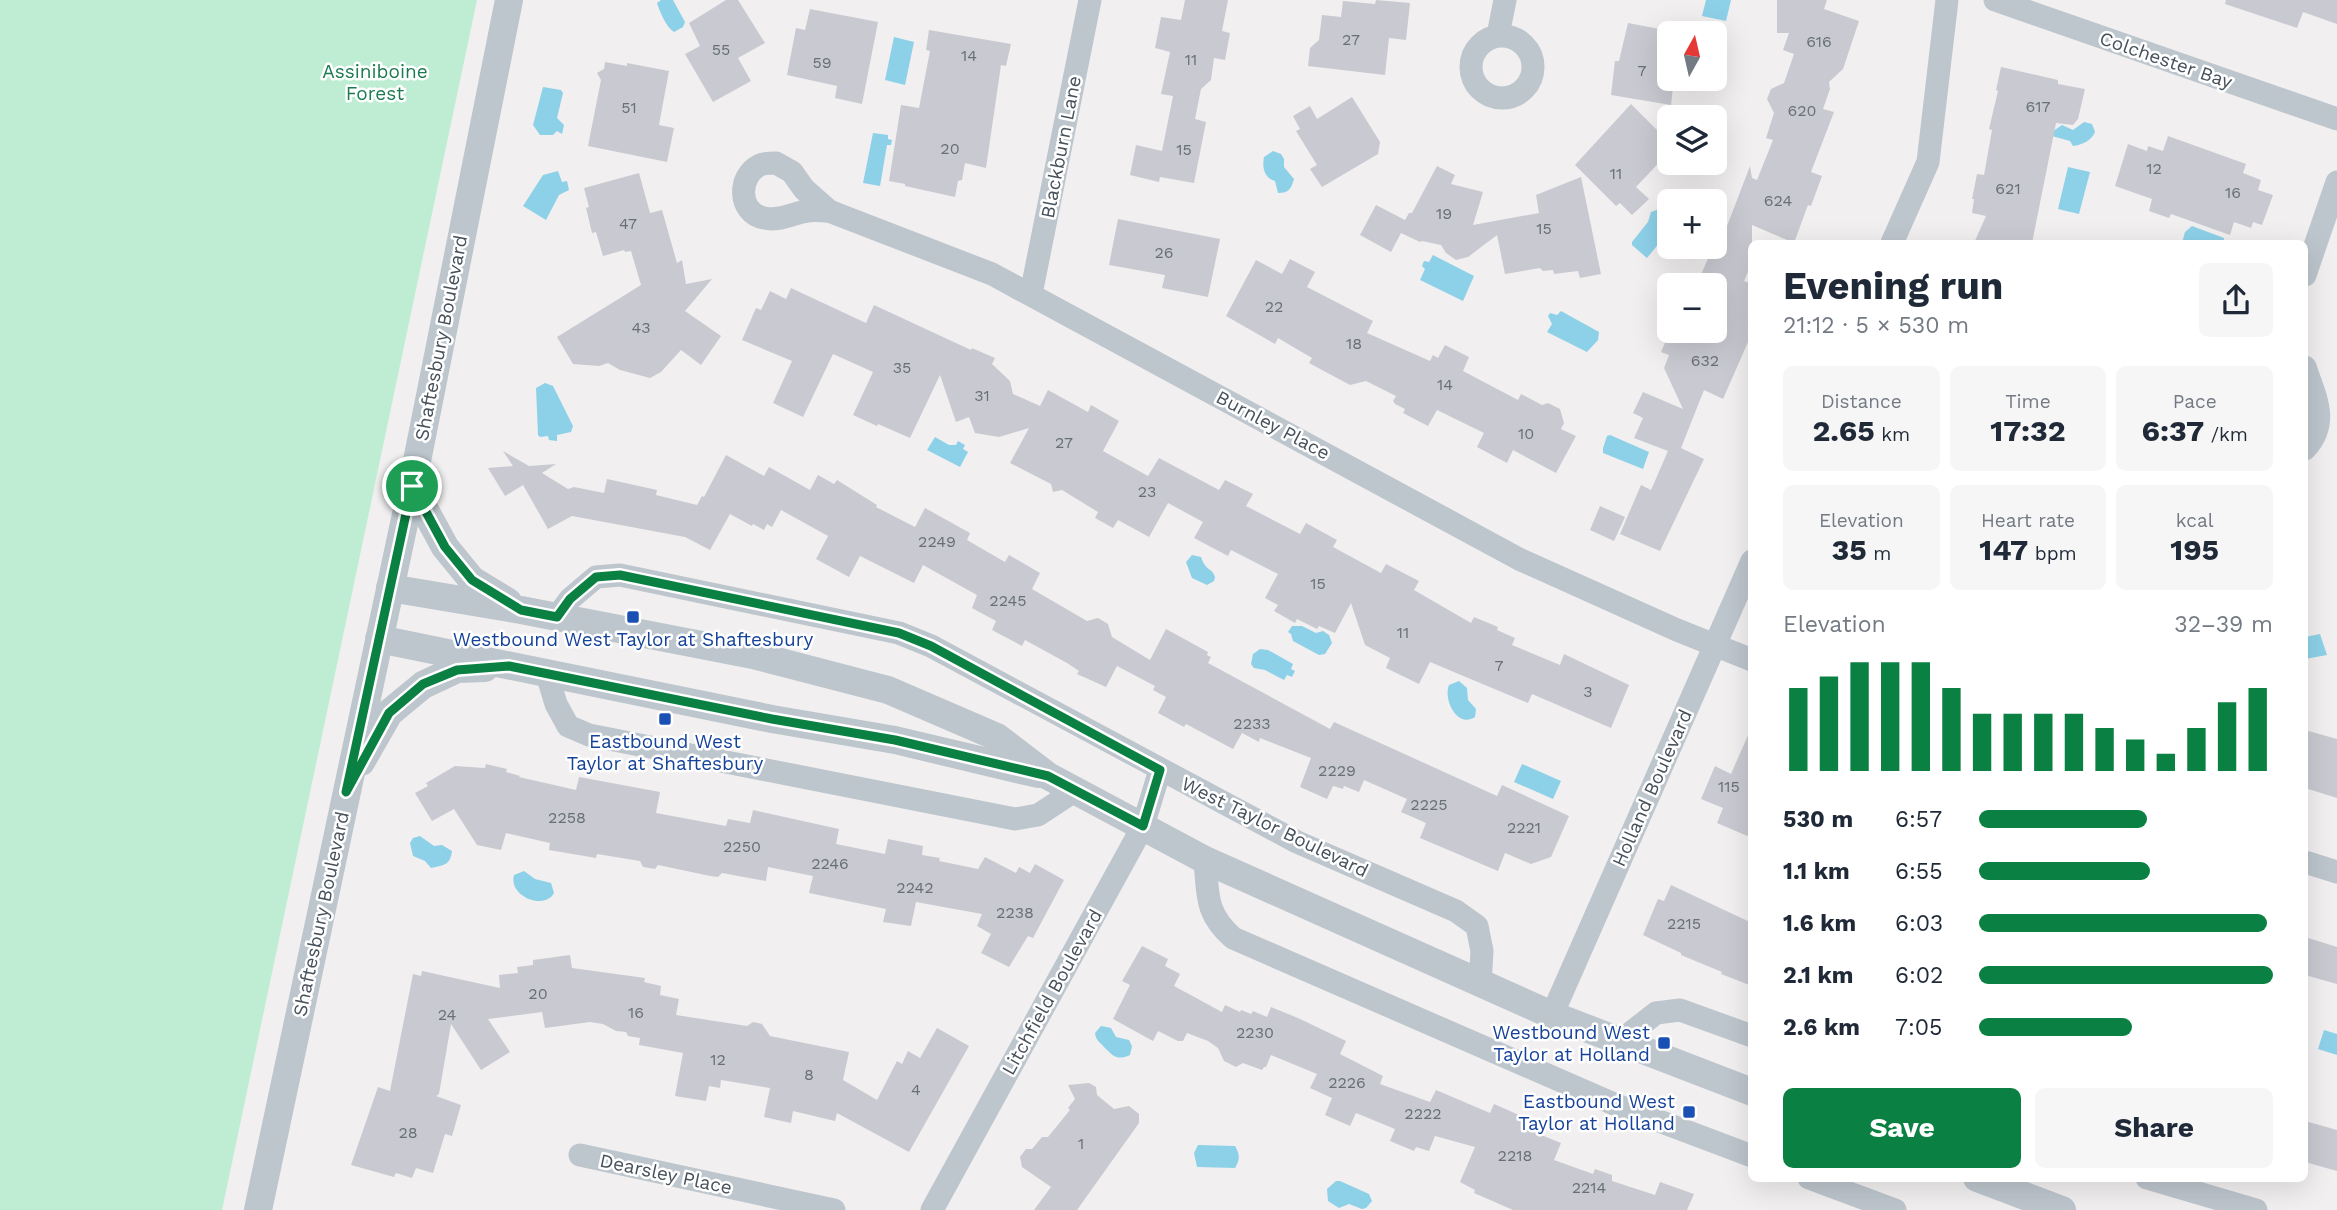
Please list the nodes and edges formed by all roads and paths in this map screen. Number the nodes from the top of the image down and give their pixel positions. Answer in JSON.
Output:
{"nodes":[{"id":1,"x":509,"y":0,"type":"edge"},
{"id":2,"x":1090,"y":0,"type":"edge"},
{"id":3,"x":1505,"y":0,"type":"edge"},
{"id":4,"x":1947,"y":0,"type":"edge"},
{"id":5,"x":1995,"y":0,"type":"edge"},
{"id":6,"x":1498,"y":36,"type":"dead end"},
{"id":7,"x":2337,"y":119,"type":"edge"},
{"id":8,"x":2337,"y":182,"type":"edge"},
{"id":9,"x":829,"y":211,"type":"dead end"},
{"id":10,"x":1893,"y":240,"type":"edge"},
{"id":11,"x":2308,"y":266,"type":"edge"},
{"id":12,"x":1031,"y":294,"type":"junction"},
{"id":13,"x":2308,"y":375,"type":"edge"},
{"id":14,"x":2308,"y":444,"type":"edge"},
{"id":15,"x":412,"y":486,"type":"junction"},
{"id":16,"x":1748,"y":570,"type":"edge"},
{"id":17,"x":390,"y":588,"type":"junction"},
{"id":18,"x":521,"y":610,"type":"junction"},
{"id":19,"x":557,"y":617,"type":"junction"},
{"id":20,"x":379,"y":639,"type":"junction"},
{"id":21,"x":1715,"y":645,"type":"junction"},
{"id":22,"x":1748,"y":658,"type":"edge"},
{"id":23,"x":509,"y":666,"type":"junction"},
{"id":24,"x":547,"y":674,"type":"junction"},
{"id":25,"x":1160,"y":770,"type":"junction"},
{"id":26,"x":1048,"y":776,"type":"junction"},
{"id":27,"x":1076,"y":790,"type":"junction"},
{"id":28,"x":346,"y":792,"type":"junction"},
{"id":29,"x":1143,"y":826,"type":"junction"},
{"id":30,"x":1205,"y":860,"type":"junction"},
{"id":31,"x":2308,"y":863,"type":"edge"},
{"id":32,"x":2337,"y":872,"type":"edge"},
{"id":33,"x":1480,"y":984,"type":"junction"},
{"id":34,"x":1552,"y":1015,"type":"junction"},
{"id":35,"x":1748,"y":1035,"type":"edge"},
{"id":36,"x":1619,"y":1042,"type":"junction"},
{"id":37,"x":1748,"y":1091,"type":"edge"},
{"id":38,"x":1748,"y":1154,"type":"edge"},
{"id":39,"x":580,"y":1155,"type":"dead end"},
{"id":40,"x":1820,"y":1182,"type":"edge"},
{"id":41,"x":1988,"y":1182,"type":"edge"},
{"id":42,"x":2161,"y":1182,"type":"edge"},
{"id":43,"x":258,"y":1210,"type":"edge"},
{"id":44,"x":834,"y":1210,"type":"edge"},
{"id":45,"x":932,"y":1210,"type":"edge"},
{"id":46,"x":1895,"y":1210,"type":"edge"},
{"id":47,"x":2062,"y":1210,"type":"edge"},
{"id":48,"x":2256,"y":1210,"type":"edge"}],
"edges":[{"from":1,"to":15,"type":"street","name":"Shaftesbury Boulevard"},
{"from":2,"to":12,"type":"street","name":"Blackburn Lane"},
{"from":3,"to":6,"type":"street"},
{"from":4,"to":10,"type":"street"},
{"from":5,"to":7,"type":"street","name":"Colchester Bay"},
{"from":8,"to":11,"type":"street"},
{"from":9,"to":12,"type":"street","name":"Burnley Place"},
{"from":12,"to":21,"type":"street","name":"Burnley Place"},
{"from":13,"to":14,"type":"street"},
{"from":15,"to":17,"type":"street","name":"Shaftesbury Boulevard"},
{"from":15,"to":18,"type":"street"},
{"from":16,"to":21,"type":"street","name":"Holland Boulevard"},
{"from":17,"to":18,"type":"street"},
{"from":17,"to":20,"type":"street","name":"Shaftesbury Boulevard"},
{"from":18,"to":19,"type":"street"},
{"from":19,"to":25,"type":"street","name":"West Taylor Boulevard"},
{"from":19,"to":26,"type":"street"},
{"from":20,"to":23,"type":"street"},
{"from":20,"to":28,"type":"street","name":"Shaftesbury Boulevard"},
{"from":21,"to":22,"type":"street"},
{"from":21,"to":34,"type":"street","name":"Holland Boulevard"},
{"from":23,"to":24,"type":"street"},
{"from":23,"to":28,"type":"street"},
{"from":24,"to":26,"type":"street"},
{"from":24,"to":27,"type":"street"},
{"from":25,"to":29,"type":"street","name":"Litchfield Boulevard"},
{"from":25,"to":33,"type":"street","name":"West Taylor Boulevard"},
{"from":26,"to":27,"type":"street"},
{"from":27,"to":29,"type":"street"},
{"from":28,"to":43,"type":"street","name":"Shaftesbury Boulevard"},
{"from":29,"to":30,"type":"street"},
{"from":29,"to":45,"type":"street","name":"Litchfield Boulevard"},
{"from":30,"to":33,"type":"street"},
{"from":30,"to":38,"type":"street"},
{"from":31,"to":32,"type":"street"},
{"from":33,"to":34,"type":"street"},
{"from":34,"to":36,"type":"street"},
{"from":35,"to":36,"type":"street"},
{"from":36,"to":37,"type":"street"},
{"from":39,"to":44,"type":"street","name":"Dearsley Place"},
{"from":40,"to":46,"type":"street"},
{"from":41,"to":47,"type":"street"},
{"from":42,"to":48,"type":"street"}]}
